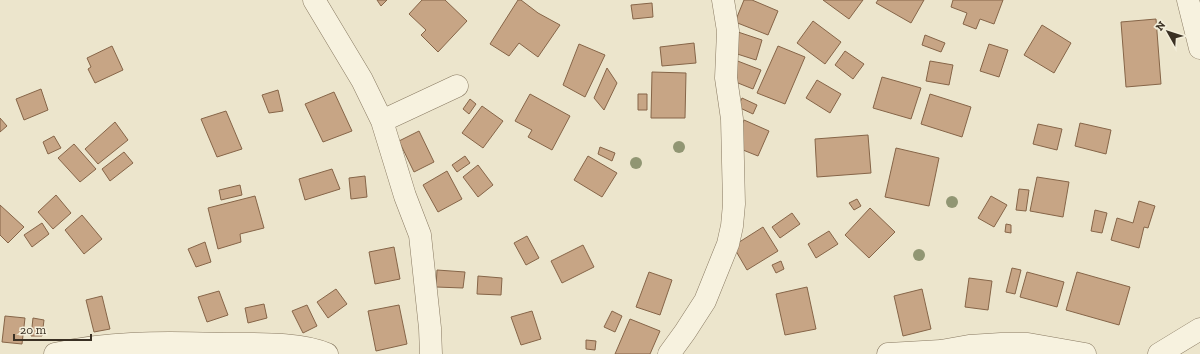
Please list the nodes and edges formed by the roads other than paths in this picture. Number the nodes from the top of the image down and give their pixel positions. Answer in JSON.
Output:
{"nodes":[{"id":1,"x":314,"y":0,"type":"edge"},
{"id":2,"x":723,"y":0,"type":"edge"},
{"id":3,"x":1188,"y":0,"type":"edge"},
{"id":4,"x":1200,"y":48,"type":"edge"},
{"id":5,"x":457,"y":86,"type":"dead end"},
{"id":6,"x":382,"y":121,"type":"junction"},
{"id":7,"x":1200,"y":329,"type":"edge"},
{"id":8,"x":55,"y":354,"type":"edge"},
{"id":9,"x":327,"y":354,"type":"edge"},
{"id":10,"x":431,"y":354,"type":"edge"},
{"id":11,"x":669,"y":354,"type":"edge"},
{"id":12,"x":888,"y":354,"type":"edge"},
{"id":13,"x":1085,"y":354,"type":"edge"},
{"id":14,"x":1159,"y":354,"type":"edge"}],
"edges":[{"from":1,"to":6,"type":"street"},
{"from":2,"to":11,"type":"street"},
{"from":3,"to":4,"type":"street"},
{"from":5,"to":6,"type":"street"},
{"from":6,"to":10,"type":"street"},
{"from":7,"to":14,"type":"street"},
{"from":8,"to":9,"type":"street"},
{"from":12,"to":13,"type":"street"}]}
